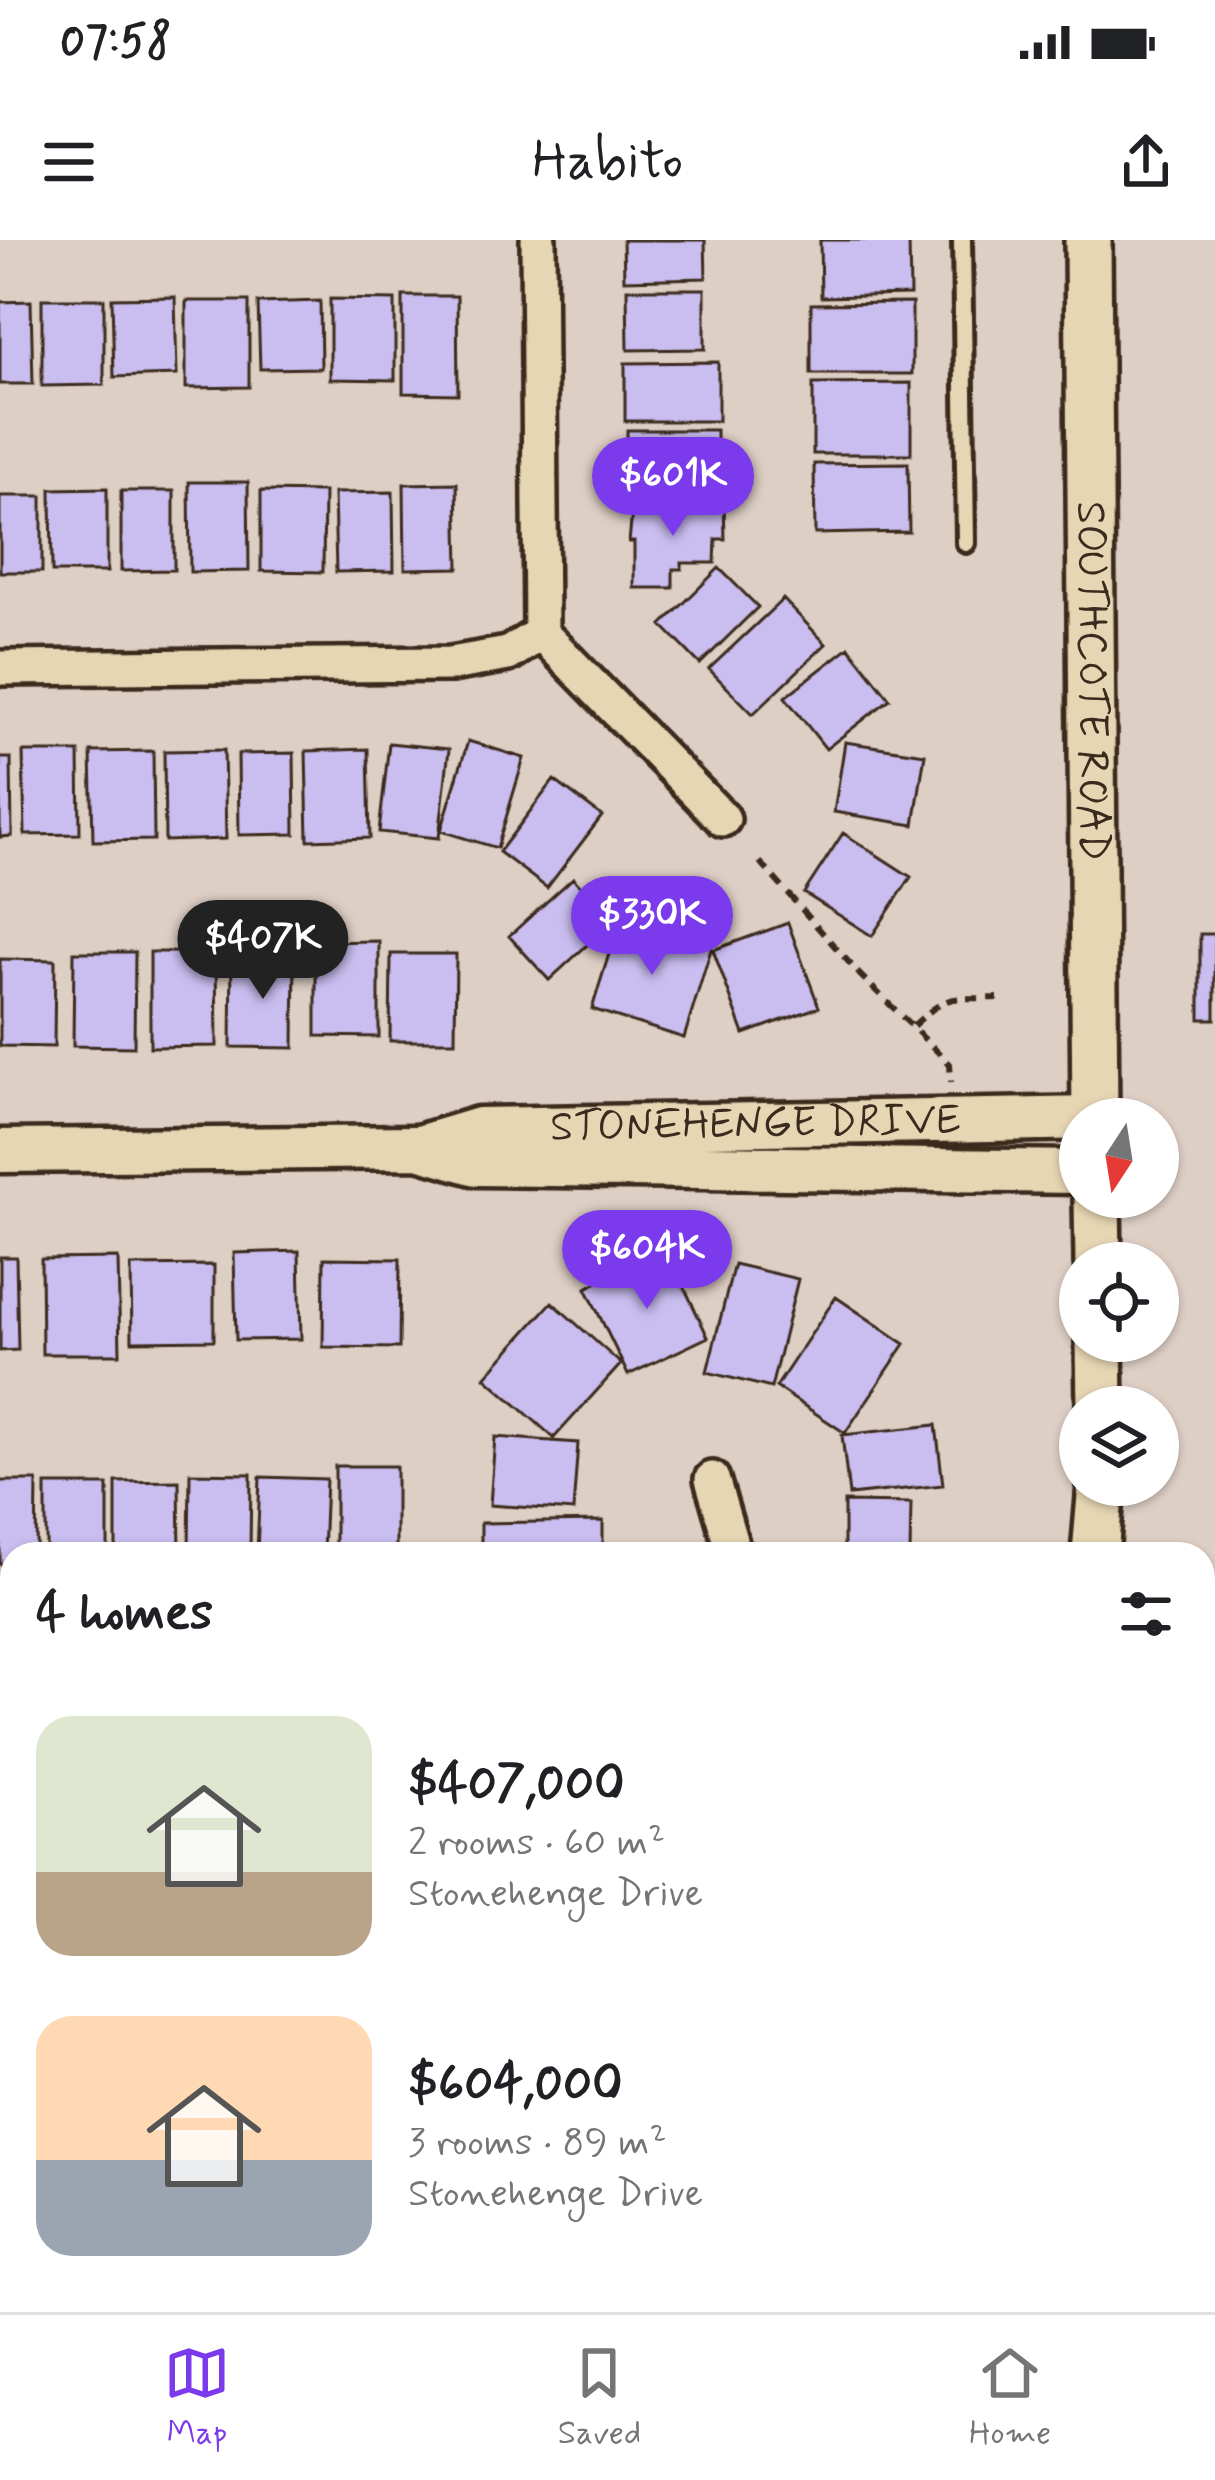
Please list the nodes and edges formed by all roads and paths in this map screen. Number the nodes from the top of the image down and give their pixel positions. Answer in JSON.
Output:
{"nodes":[{"id":1,"x":538,"y":240,"type":"edge"},
{"id":2,"x":962,"y":240,"type":"edge"},
{"id":3,"x":1088,"y":240,"type":"edge"},
{"id":4,"x":965,"y":543,"type":"dead end"},
{"id":5,"x":541,"y":633,"type":"junction"},
{"id":6,"x":0,"y":668,"type":"edge"},
{"id":7,"x":723,"y":819,"type":"dead end"},
{"id":8,"x":760,"y":862,"type":"dead end"},
{"id":9,"x":998,"y":998,"type":"dead end"},
{"id":10,"x":913,"y":1026,"type":"junction"},
{"id":11,"x":952,"y":1085,"type":"dead end"},
{"id":12,"x":1095,"y":1098,"type":"edge"},
{"id":13,"x":1059,"y":1120,"type":"edge"},
{"id":14,"x":419,"y":1148,"type":"junction"},
{"id":15,"x":0,"y":1151,"type":"edge"},
{"id":16,"x":1059,"y":1172,"type":"edge"},
{"id":17,"x":712,"y":1479,"type":"dead end"},
{"id":18,"x":1099,"y":1506,"type":"edge"},
{"id":19,"x":730,"y":1542,"type":"edge"},
{"id":20,"x":1096,"y":1542,"type":"edge"}],
"edges":[{"from":1,"to":5,"type":"street"},
{"from":2,"to":4,"type":"lane"},
{"from":3,"to":12,"type":"main road","name":"SOUTHCOTE ROAD"},
{"from":5,"to":6,"type":"street"},
{"from":5,"to":7,"type":"street"},
{"from":8,"to":10,"type":"path"},
{"from":9,"to":10,"type":"path"},
{"from":10,"to":11,"type":"path"},
{"from":13,"to":14,"type":"street","name":"STONEHENGE DRIVE"},
{"from":14,"to":15,"type":"street","name":"STONEHENGE DRIVE"},
{"from":14,"to":16,"type":"street","name":"STONEHENGE DRIVE"},
{"from":17,"to":19,"type":"street"},
{"from":18,"to":20,"type":"main road"}]}
